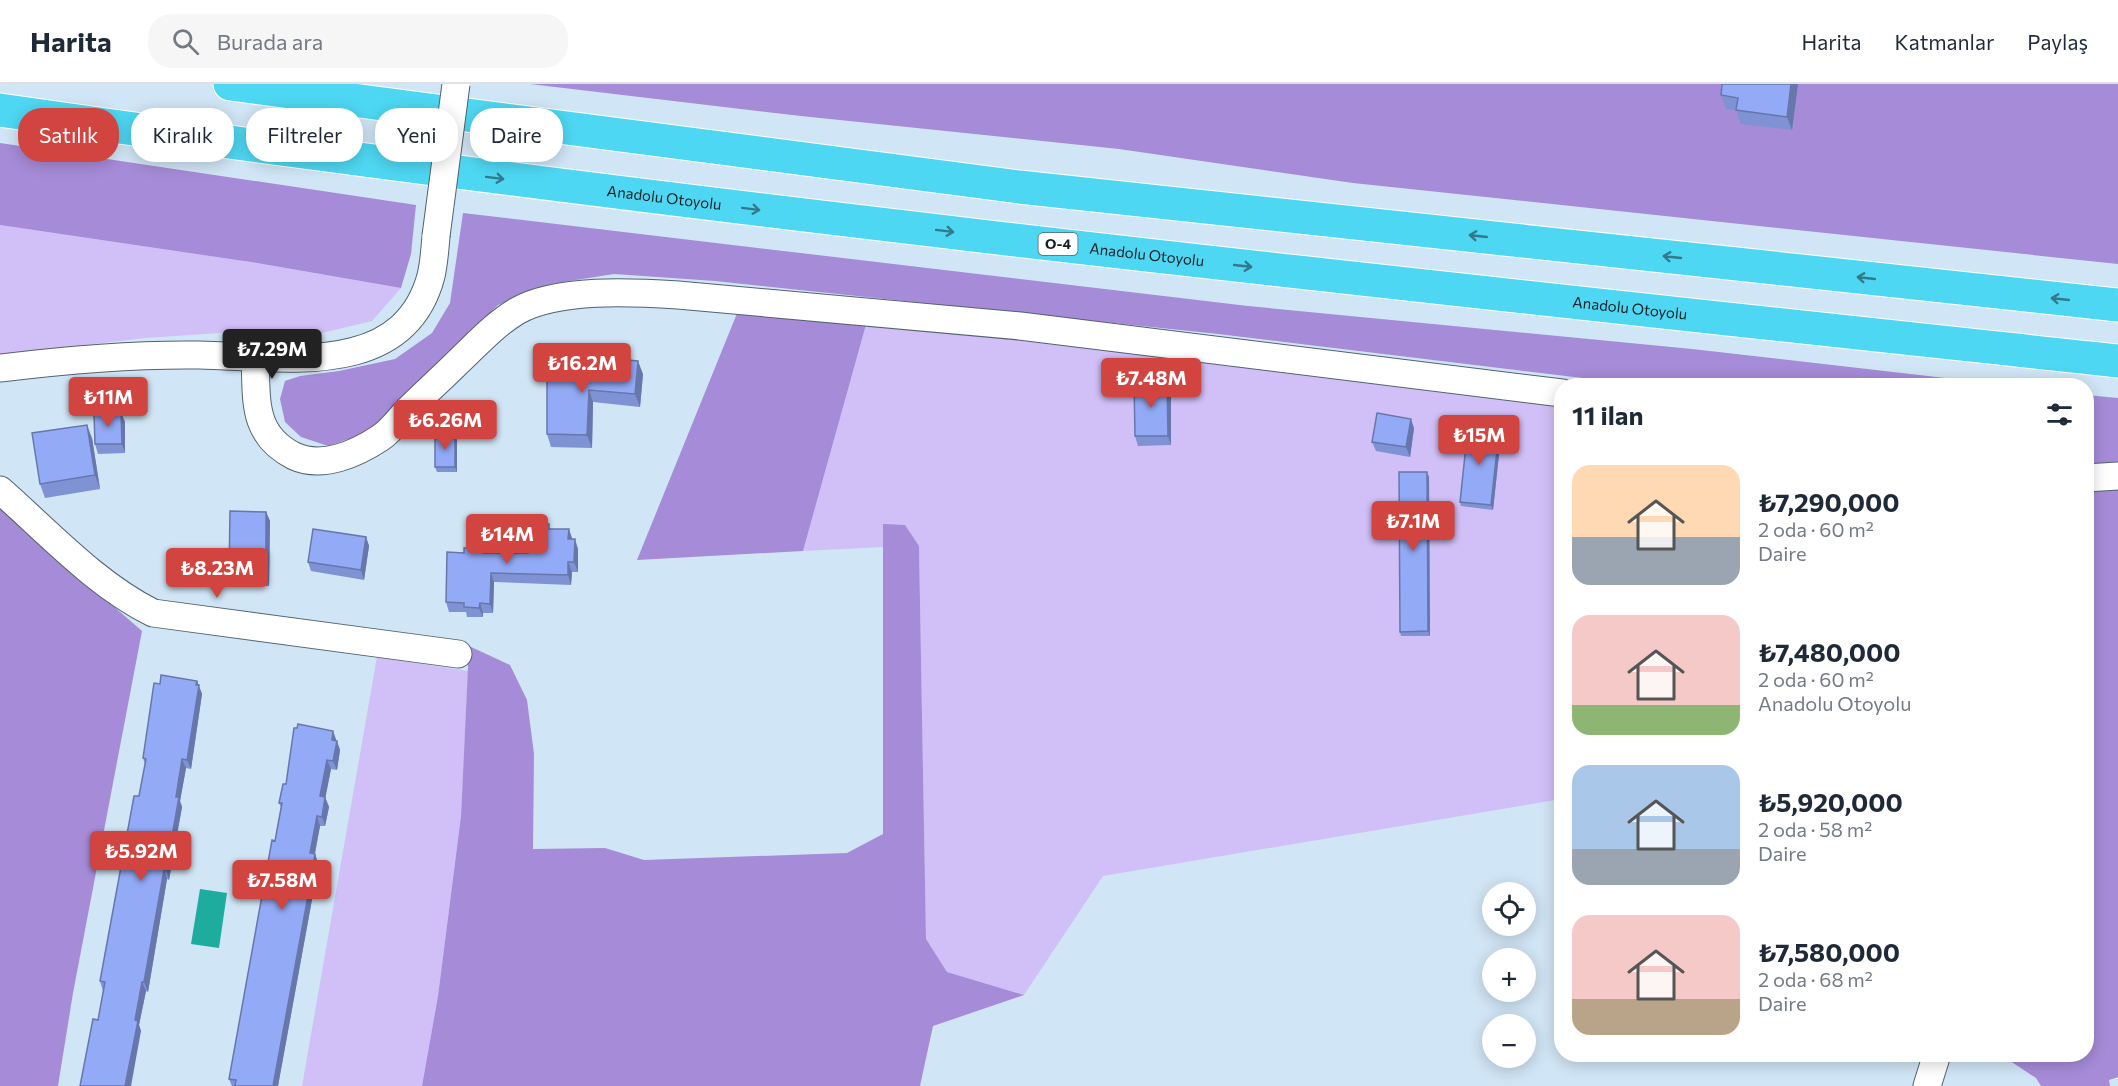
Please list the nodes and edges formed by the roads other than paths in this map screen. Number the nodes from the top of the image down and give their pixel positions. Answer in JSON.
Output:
{"nodes":[{"id":1,"x":230,"y":84,"type":"edge"},
{"id":2,"x":456,"y":84,"type":"edge"},
{"id":3,"x":0,"y":110,"type":"edge"},
{"id":4,"x":2118,"y":305,"type":"edge"},
{"id":5,"x":255,"y":357,"type":"junction"},
{"id":6,"x":2118,"y":361,"type":"edge"},
{"id":7,"x":0,"y":368,"type":"edge"},
{"id":8,"x":1554,"y":392,"type":"edge"},
{"id":9,"x":2118,"y":476,"type":"edge"},
{"id":10,"x":2094,"y":478,"type":"edge"},
{"id":11,"x":0,"y":490,"type":"edge"},
{"id":12,"x":458,"y":654,"type":"dead end"},
{"id":13,"x":1934,"y":1062,"type":"edge"},
{"id":14,"x":1927,"y":1086,"type":"edge"}],
"edges":[{"from":4,"to":1,"type":"highway","one_way":true},
{"from":2,"to":5,"type":"street","bridge":true},
{"from":3,"to":6,"type":"highway","name":"Anadolu Otoyolu","number":"O-4","one_way":true},
{"from":5,"to":7,"type":"street"},
{"from":5,"to":8,"type":"street"},
{"from":9,"to":10,"type":"street"},
{"from":11,"to":12,"type":"street"},
{"from":13,"to":14,"type":"street"}]}
